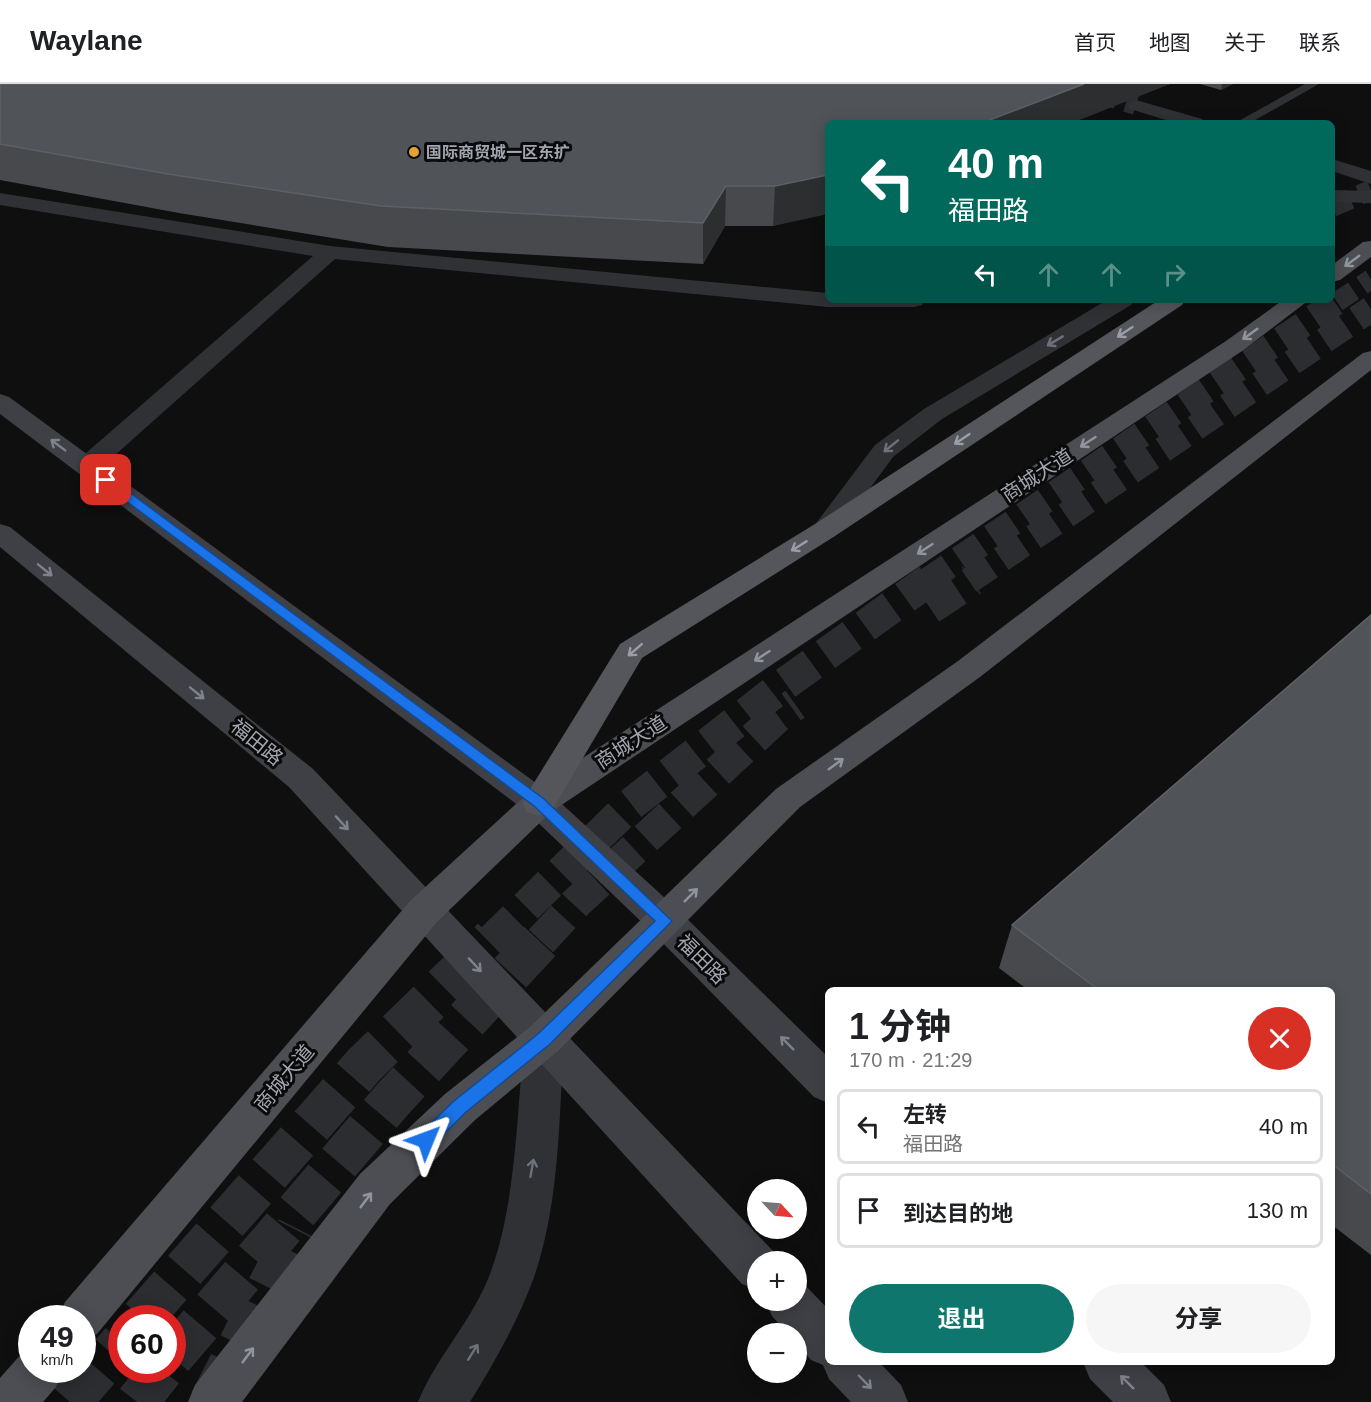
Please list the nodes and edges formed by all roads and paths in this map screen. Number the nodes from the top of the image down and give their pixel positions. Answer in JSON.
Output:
{"nodes":[{"id":1,"x":1313,"y":84,"type":"edge"},
{"id":2,"x":1136,"y":105,"type":"tunnel mouth"},
{"id":3,"x":1185,"y":120,"type":"edge"},
{"id":4,"x":1247,"y":120,"type":"edge"},
{"id":5,"x":1335,"y":166,"type":"edge"},
{"id":6,"x":1371,"y":178,"type":"edge"},
{"id":7,"x":1335,"y":196,"type":"edge"},
{"id":8,"x":1371,"y":197,"type":"edge"},
{"id":9,"x":0,"y":199,"type":"edge"},
{"id":10,"x":1371,"y":247,"type":"edge"},
{"id":11,"x":330,"y":252,"type":"junction"},
{"id":12,"x":1335,"y":273,"type":"tunnel mouth"},
{"id":13,"x":825,"y":300,"type":"edge"},
{"id":14,"x":1118,"y":303,"type":"edge"},
{"id":15,"x":1169,"y":303,"type":"edge"},
{"id":16,"x":1294,"y":303,"type":"edge"},
{"id":17,"x":1371,"y":358,"type":"edge"},
{"id":18,"x":0,"y":402,"type":"edge"},
{"id":19,"x":87,"y":466,"type":"junction"},
{"id":20,"x":825,"y":530,"type":"junction"},
{"id":21,"x":0,"y":533,"type":"edge"},
{"id":22,"x":539,"y":803,"type":"junction"},
{"id":23,"x":424,"y":911,"type":"junction"},
{"id":24,"x":665,"y":921,"type":"junction"},
{"id":25,"x":544,"y":1039,"type":"junction"},
{"id":26,"x":825,"y":1081,"type":"edge"},
{"id":27,"x":747,"y":1256,"type":"edge"},
{"id":28,"x":92,"y":1305,"type":"edge"},
{"id":29,"x":798,"y":1311,"type":"edge"},
{"id":30,"x":825,"y":1340,"type":"edge"},
{"id":31,"x":849,"y":1365,"type":"edge"},
{"id":32,"x":1110,"y":1365,"type":"edge"},
{"id":33,"x":28,"y":1383,"type":"edge"},
{"id":34,"x":11,"y":1402,"type":"edge"},
{"id":35,"x":212,"y":1402,"type":"edge"},
{"id":36,"x":442,"y":1402,"type":"edge"},
{"id":37,"x":884,"y":1402,"type":"edge"},
{"id":38,"x":1147,"y":1402,"type":"edge"}],
"edges":[{"from":1,"to":4,"type":"lane"},
{"from":2,"to":3,"type":"street"},
{"from":5,"to":6,"type":"street"},
{"from":7,"to":8,"type":"street"},
{"from":9,"to":11,"type":"street"},
{"from":10,"to":12,"type":"main road","one_way":true},
{"from":11,"to":13,"type":"street"},
{"from":11,"to":19,"type":"street"},
{"from":14,"to":20,"type":"street","one_way":true},
{"from":15,"to":20,"type":"highway","one_way":true},
{"from":16,"to":22,"type":"main road","name":"商城大道","one_way":true},
{"from":24,"to":17,"type":"main road","one_way":true},
{"from":19,"to":18,"type":"main road","name":"福田路","one_way":true},
{"from":19,"to":22,"type":"main road","name":"福田路"},
{"from":20,"to":22,"type":"highway","one_way":true},
{"from":21,"to":23,"type":"main road","name":"福田路","one_way":true},
{"from":22,"to":23,"type":"main road","name":"商城大道"},
{"from":22,"to":24,"type":"main road","name":"福田路"},
{"from":23,"to":25,"type":"main road","name":"福田路","one_way":true},
{"from":23,"to":28,"type":"main road","name":"商城大道"},
{"from":24,"to":25,"type":"main road"},
{"from":26,"to":24,"type":"main road","name":"福田路","one_way":true},
{"from":25,"to":27,"type":"main road","name":"福田路"},
{"from":35,"to":25,"type":"main road","one_way":true},
{"from":36,"to":25,"type":"street","one_way":true},
{"from":29,"to":30,"type":"main road"},
{"from":31,"to":37,"type":"main road","one_way":true},
{"from":38,"to":32,"type":"main road","one_way":true},
{"from":33,"to":34,"type":"main road"}]}
